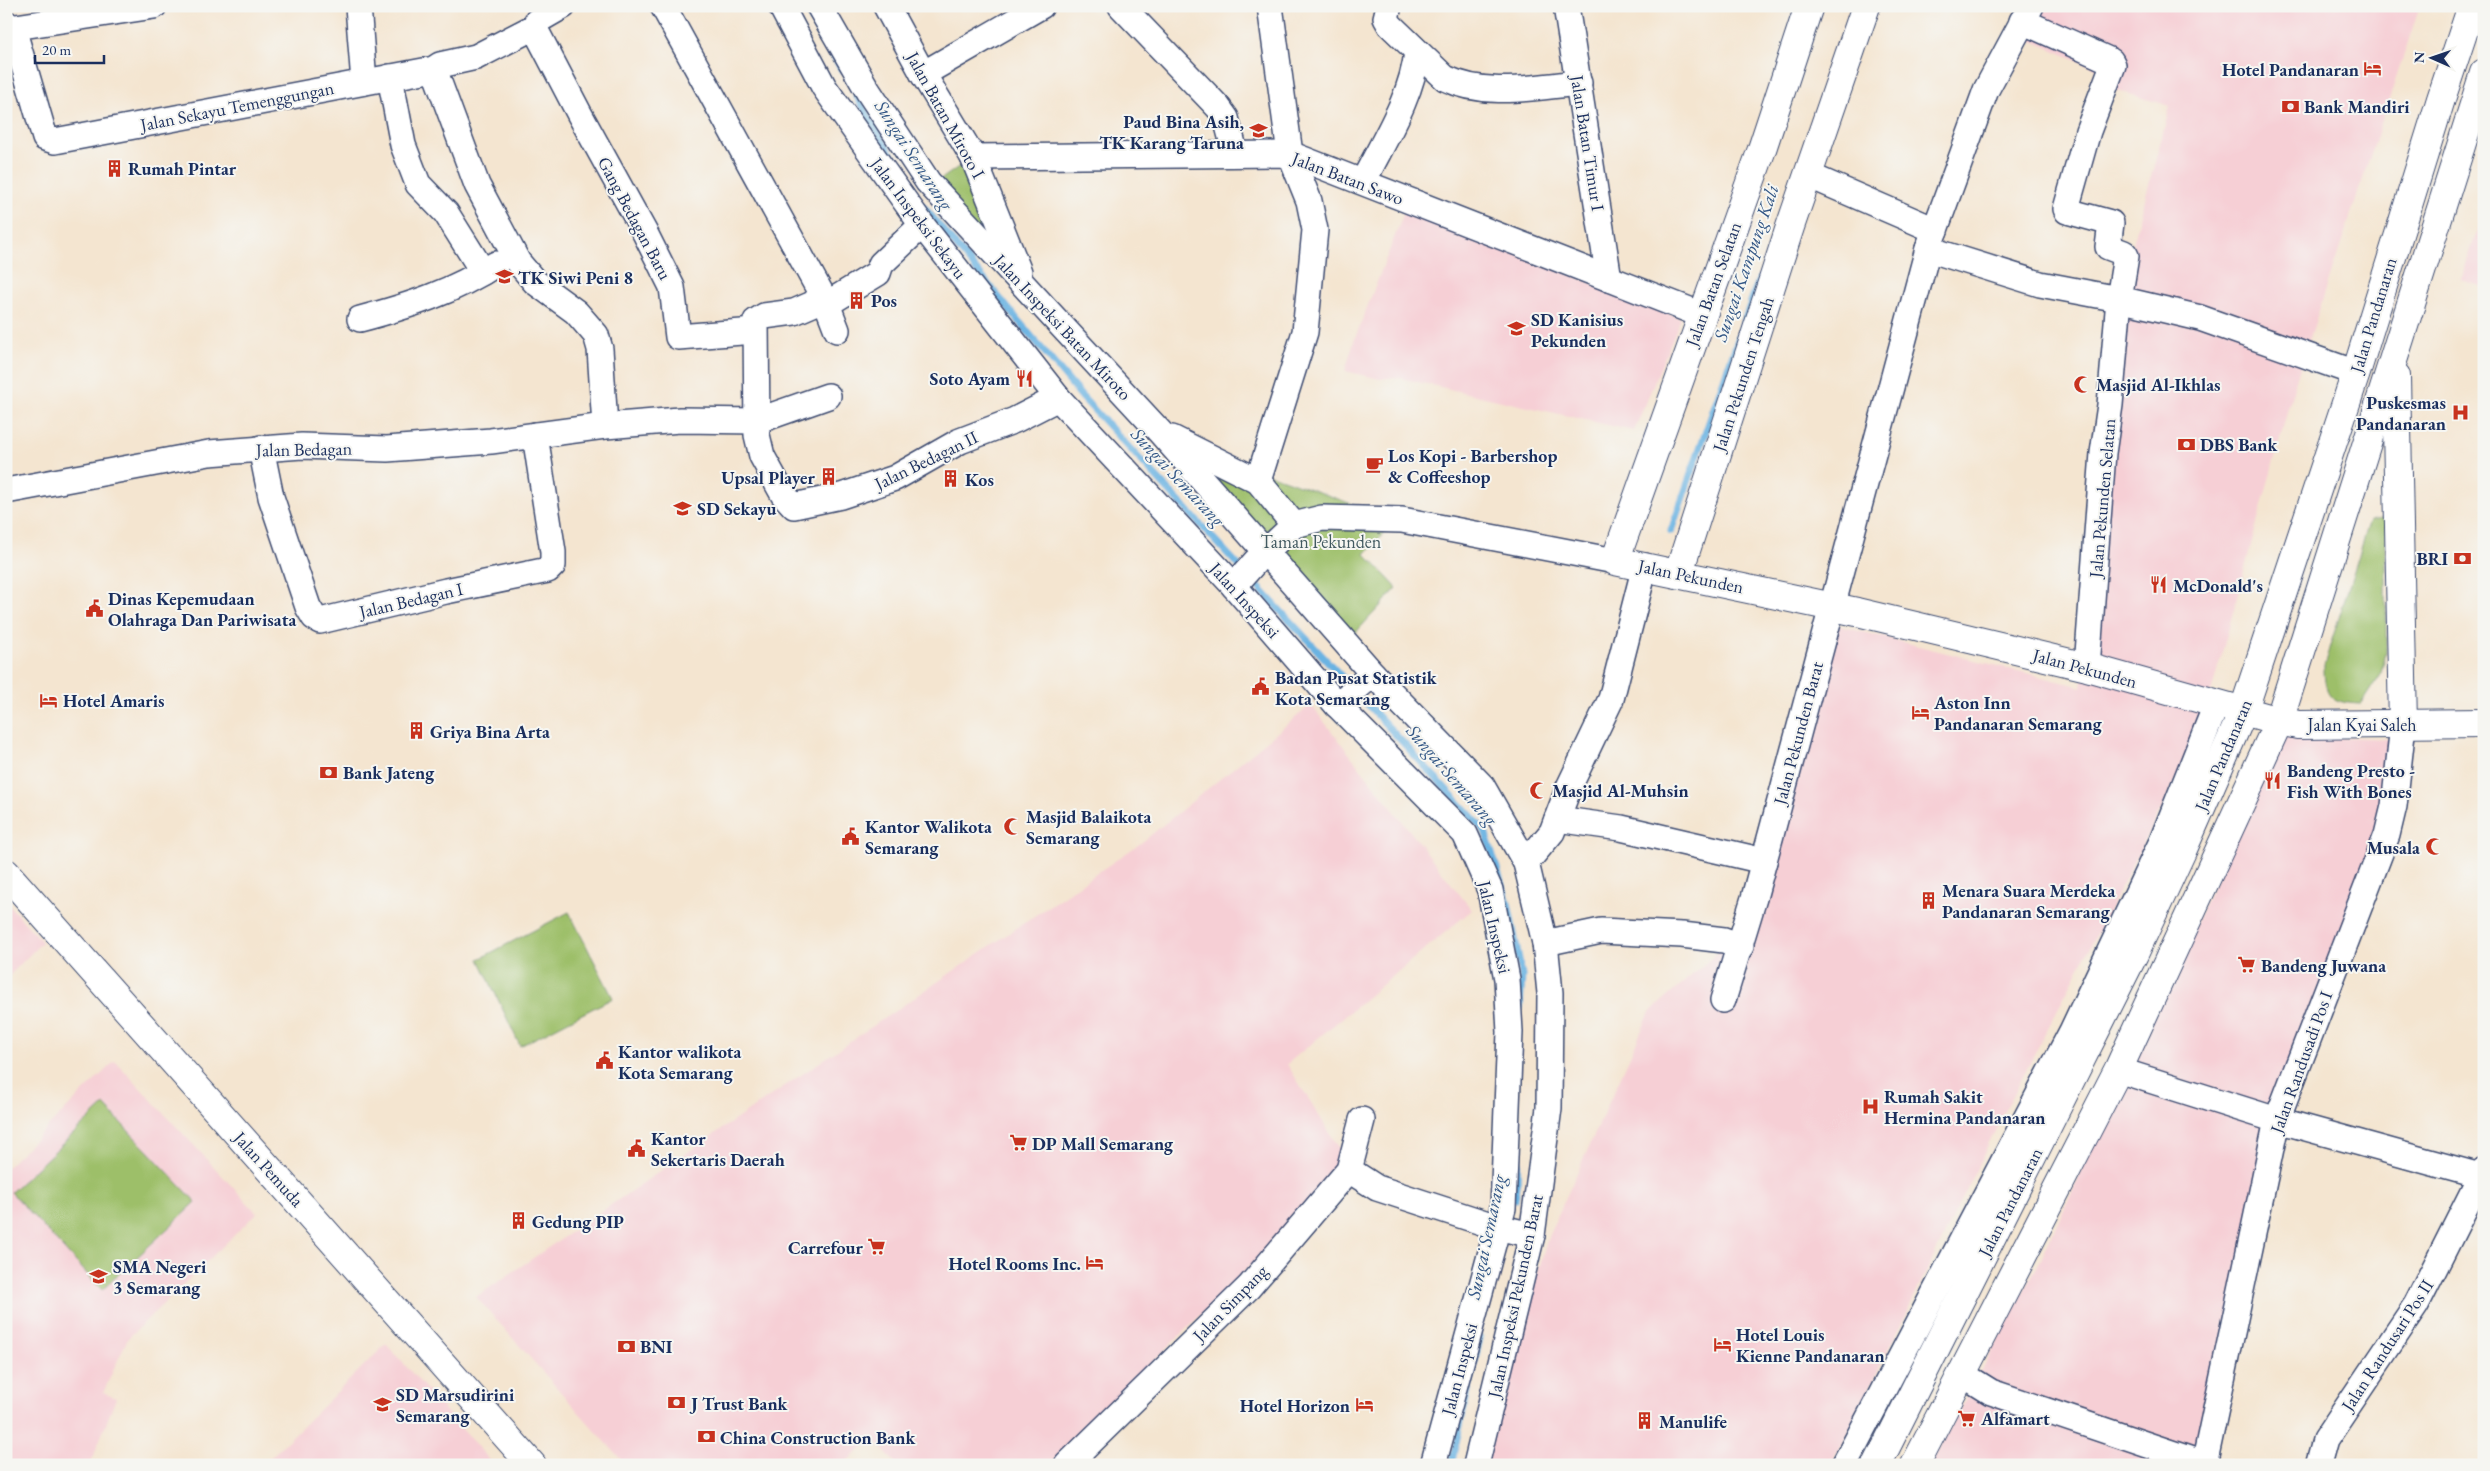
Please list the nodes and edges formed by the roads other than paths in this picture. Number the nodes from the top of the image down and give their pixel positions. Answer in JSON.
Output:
{"nodes":[{"id":1,"x":154,"y":6,"type":"edge"},
{"id":2,"x":358,"y":6,"type":"edge"},
{"id":3,"x":563,"y":6,"type":"edge"},
{"id":4,"x":664,"y":6,"type":"edge"},
{"id":5,"x":781,"y":6,"type":"edge"},
{"id":6,"x":819,"y":6,"type":"edge"},
{"id":7,"x":886,"y":6,"type":"edge"},
{"id":8,"x":1042,"y":6,"type":"edge"},
{"id":9,"x":1121,"y":6,"type":"edge"},
{"id":10,"x":1270,"y":6,"type":"edge"},
{"id":11,"x":1389,"y":6,"type":"edge"},
{"id":12,"x":1566,"y":6,"type":"edge"},
{"id":13,"x":1809,"y":6,"type":"edge"},
{"id":14,"x":1866,"y":6,"type":"edge"},
{"id":15,"x":2472,"y":6,"type":"edge"},
{"id":16,"x":2026,"y":14,"type":"edge"},
{"id":17,"x":8,"y":26,"type":"edge"},
{"id":18,"x":534,"y":27,"type":"junction"},
{"id":19,"x":1416,"y":52,"type":"junction"},
{"id":20,"x":434,"y":69,"type":"junction"},
{"id":21,"x":2484,"y":73,"type":"edge"},
{"id":22,"x":923,"y":74,"type":"junction"},
{"id":23,"x":390,"y":78,"type":"junction"},
{"id":24,"x":364,"y":82,"type":"junction"},
{"id":25,"x":1579,"y":83,"type":"junction"},
{"id":26,"x":1234,"y":152,"type":"junction"},
{"id":27,"x":1290,"y":154,"type":"junction"},
{"id":28,"x":973,"y":157,"type":"junction"},
{"id":29,"x":1808,"y":175,"type":"junction"},
{"id":30,"x":1363,"y":182,"type":"junction"},
{"id":31,"x":922,"y":225,"type":"junction"},
{"id":32,"x":1931,"y":239,"type":"junction"},
{"id":33,"x":512,"y":253,"type":"junction"},
{"id":34,"x":483,"y":272,"type":"junction"},
{"id":35,"x":1609,"y":279,"type":"junction"},
{"id":36,"x":1022,"y":281,"type":"junction"},
{"id":37,"x":2119,"y":298,"type":"junction"},
{"id":38,"x":826,"y":302,"type":"junction"},
{"id":39,"x":1702,"y":315,"type":"junction"},
{"id":40,"x":360,"y":319,"type":"dead end"},
{"id":41,"x":755,"y":330,"type":"junction"},
{"id":42,"x":837,"y":330,"type":"dead end"},
{"id":43,"x":2395,"y":352,"type":"junction"},
{"id":44,"x":2356,"y":373,"type":"junction"},
{"id":45,"x":828,"y":396,"type":"dead end"},
{"id":46,"x":1058,"y":398,"type":"junction"},
{"id":47,"x":1076,"y":417,"type":"joint"},
{"id":48,"x":757,"y":421,"type":"junction"},
{"id":49,"x":604,"y":426,"type":"junction"},
{"id":50,"x":1160,"y":432,"type":"junction"},
{"id":51,"x":534,"y":435,"type":"junction"},
{"id":52,"x":261,"y":448,"type":"junction"},
{"id":53,"x":1258,"y":481,"type":"junction"},
{"id":54,"x":6,"y":491,"type":"edge"},
{"id":55,"x":1294,"y":525,"type":"junction"},
{"id":56,"x":1615,"y":561,"type":"junction"},
{"id":57,"x":1645,"y":566,"type":"junction"},
{"id":58,"x":1249,"y":569,"type":"junction"},
{"id":59,"x":1679,"y":572,"type":"junction"},
{"id":60,"x":1832,"y":606,"type":"junction"},
{"id":61,"x":2087,"y":667,"type":"junction"},
{"id":62,"x":1369,"y":678,"type":"junction"},
{"id":63,"x":1339,"y":703,"type":"junction"},
{"id":64,"x":2216,"y":705,"type":"junction"},
{"id":65,"x":2243,"y":712,"type":"junction"},
{"id":66,"x":2279,"y":721,"type":"junction"},
{"id":67,"x":2484,"y":723,"type":"edge"},
{"id":68,"x":2403,"y":725,"type":"junction"},
{"id":69,"x":1557,"y":819,"type":"junction"},
{"id":70,"x":1764,"y":860,"type":"junction"},
{"id":71,"x":1526,"y":863,"type":"junction"},
{"id":72,"x":6,"y":873,"type":"edge"},
{"id":73,"x":1545,"y":943,"type":"junction"},
{"id":74,"x":1741,"y":946,"type":"junction"},
{"id":75,"x":1723,"y":1000,"type":"dead end"},
{"id":76,"x":2118,"y":1070,"type":"junction"},
{"id":77,"x":1362,"y":1120,"type":"dead end"},
{"id":78,"x":2277,"y":1120,"type":"junction"},
{"id":79,"x":1349,"y":1170,"type":"junction"},
{"id":80,"x":2482,"y":1173,"type":"edge"},
{"id":81,"x":1515,"y":1231,"type":"junction"},
{"id":82,"x":1962,"y":1374,"type":"junction"},
{"id":83,"x":2204,"y":1464,"type":"edge"},
{"id":84,"x":532,"y":1465,"type":"edge"},
{"id":85,"x":1067,"y":1465,"type":"edge"},
{"id":86,"x":1433,"y":1465,"type":"edge"},
{"id":87,"x":1476,"y":1465,"type":"edge"},
{"id":88,"x":1844,"y":1465,"type":"edge"},
{"id":89,"x":1877,"y":1465,"type":"edge"},
{"id":90,"x":1915,"y":1465,"type":"edge"},
{"id":91,"x":2318,"y":1465,"type":"edge"}],
"edges":[{"from":1,"to":17,"type":"street"},
{"from":2,"to":24,"type":"street"},
{"from":3,"to":18,"type":"street","name":"Jalan Sekayu Temenggungan"},
{"from":4,"to":38,"type":"street"},
{"from":5,"to":31,"type":"street","name":"Jalan Inspeksi Sekayu"},
{"from":6,"to":36,"type":"street","name":"Jalan Inspeksi Batan Miroto"},
{"from":7,"to":22,"type":"street","name":"Jalan Batan Miroto I"},
{"from":8,"to":22,"type":"street"},
{"from":9,"to":26,"type":"street"},
{"from":10,"to":27,"type":"street"},
{"from":11,"to":19,"type":"street"},
{"from":12,"to":25,"type":"street","name":"Jalan Batan Timur I"},
{"from":13,"to":39,"type":"main road","name":"Jalan Batan Selatan"},
{"from":14,"to":29,"type":"main road","name":"Jalan Pekunden Tengah"},
{"from":15,"to":44,"type":"main road","name":"Jalan Pandanaran"},
{"from":16,"to":32,"type":"street"},
{"from":16,"to":37,"type":"street","name":"Jalan Pekunden Selatan"},
{"from":17,"to":24,"type":"street","name":"Jalan Sekayu Temenggungan"},
{"from":18,"to":20,"type":"street","name":"Jalan Sekayu Temenggungan"},
{"from":18,"to":41,"type":"street","name":"Gang Bedagan Baru"},
{"from":19,"to":25,"type":"street"},
{"from":19,"to":30,"type":"street"},
{"from":20,"to":23,"type":"street","name":"Jalan Sekayu Temenggungan"},
{"from":20,"to":33,"type":"street"},
{"from":21,"to":43,"type":"main road","name":"Jalan Pandanaran"},
{"from":22,"to":28,"type":"street","name":"Jalan Batan Miroto I"},
{"from":23,"to":24,"type":"street","name":"Jalan Sekayu Temenggungan"},
{"from":23,"to":34,"type":"street"},
{"from":25,"to":35,"type":"street","name":"Jalan Batan Timur I"},
{"from":26,"to":27,"type":"street","name":"Jalan Batan Sawo"},
{"from":26,"to":28,"type":"street","name":"Jalan Batan Sawo"},
{"from":27,"to":30,"type":"street","name":"Jalan Batan Sawo"},
{"from":27,"to":53,"type":"street"},
{"from":28,"to":36,"type":"street","name":"Jalan Batan Miroto I"},
{"from":29,"to":32,"type":"street"},
{"from":29,"to":59,"type":"main road","name":"Jalan Pekunden Tengah"},
{"from":30,"to":35,"type":"street","name":"Jalan Batan Sawo"},
{"from":31,"to":38,"type":"street"},
{"from":31,"to":46,"type":"street","name":"Jalan Inspeksi Sekayu"},
{"from":32,"to":37,"type":"street"},
{"from":32,"to":60,"type":"street"},
{"from":33,"to":34,"type":"street"},
{"from":33,"to":49,"type":"street"},
{"from":34,"to":40,"type":"street"},
{"from":35,"to":39,"type":"street","name":"Jalan Batan Sawo"},
{"from":36,"to":50,"type":"street","name":"Jalan Inspeksi Batan Miroto"},
{"from":37,"to":44,"type":"street"},
{"from":37,"to":61,"type":"street","name":"Jalan Pekunden Selatan"},
{"from":38,"to":41,"type":"street"},
{"from":38,"to":42,"type":"street"},
{"from":39,"to":56,"type":"main road","name":"Jalan Batan Selatan"},
{"from":41,"to":48,"type":"street"},
{"from":43,"to":66,"type":"main road","name":"Jalan Pandanaran"},
{"from":43,"to":68,"type":"main road"},
{"from":44,"to":65,"type":"main road","name":"Jalan Pandanaran"},
{"from":45,"to":48,"type":"street"},
{"from":46,"to":47,"type":"street","name":"Jalan Inspeksi Sekayu"},
{"from":46,"to":48,"type":"street","name":"Jalan Bedagan II"},
{"from":47,"to":58,"type":"street","name":"Jalan Inspeksi"},
{"from":48,"to":49,"type":"street","name":"Jalan Bedagan"},
{"from":49,"to":51,"type":"street","name":"Jalan Bedagan"},
{"from":50,"to":53,"type":"street"},
{"from":50,"to":58,"type":"street","name":"Jalan Inspeksi Batan Miroto"},
{"from":51,"to":52,"type":"street","name":"Jalan Bedagan"},
{"from":51,"to":52,"type":"street","name":"Jalan Bedagan I"},
{"from":52,"to":54,"type":"street","name":"Jalan Bedagan"},
{"from":53,"to":55,"type":"street"},
{"from":55,"to":56,"type":"street","name":"Jalan Pekunden"},
{"from":55,"to":58,"type":"street"},
{"from":56,"to":57,"type":"main road","name":"Jalan Pekunden"},
{"from":57,"to":59,"type":"main road","name":"Jalan Pekunden"},
{"from":57,"to":69,"type":"street"},
{"from":58,"to":62,"type":"street","name":"Jalan Inspeksi Batan Miroto"},
{"from":58,"to":63,"type":"street","name":"Jalan Inspeksi"},
{"from":59,"to":60,"type":"main road","name":"Jalan Pekunden"},
{"from":60,"to":61,"type":"main road","name":"Jalan Pekunden"},
{"from":60,"to":70,"type":"street","name":"Jalan Pekunden Barat"},
{"from":61,"to":64,"type":"main road","name":"Jalan Pekunden"},
{"from":62,"to":63,"type":"street"},
{"from":62,"to":71,"type":"street","name":"Jalan Inspeksi Pekunden Barat"},
{"from":63,"to":81,"type":"street","name":"Jalan Inspeksi"},
{"from":64,"to":65,"type":"main road","name":"Jalan Pekunden"},
{"from":64,"to":88,"type":"street"},
{"from":65,"to":66,"type":"main road","name":"Jalan Kyai Saleh"},
{"from":65,"to":89,"type":"main road","name":"Jalan Pandanaran"},
{"from":66,"to":68,"type":"main road","name":"Jalan Kyai Saleh"},
{"from":66,"to":76,"type":"main road","name":"Jalan Pandanaran"},
{"from":67,"to":68,"type":"main road","name":"Jalan Kyai Saleh"},
{"from":68,"to":78,"type":"street","name":"Jalan Randusadi Pos I"},
{"from":69,"to":70,"type":"street"},
{"from":69,"to":71,"type":"street"},
{"from":70,"to":74,"type":"street","name":"Jalan Pekunden Barat"},
{"from":71,"to":73,"type":"street","name":"Jalan Inspeksi Pekunden Barat"},
{"from":72,"to":84,"type":"main road","name":"Jalan Pemuda"},
{"from":73,"to":74,"type":"street"},
{"from":73,"to":81,"type":"street","name":"Jalan Inspeksi Pekunden Barat"},
{"from":74,"to":75,"type":"street","name":"Jalan Pekunden Barat"},
{"from":76,"to":78,"type":"street"},
{"from":76,"to":82,"type":"main road","name":"Jalan Pandanaran"},
{"from":77,"to":79,"type":"street","name":"Jalan Simpang"},
{"from":78,"to":80,"type":"street"},
{"from":78,"to":83,"type":"street","name":"Jalan Randusadi Pos I"},
{"from":79,"to":81,"type":"street"},
{"from":79,"to":85,"type":"street","name":"Jalan Simpang"},
{"from":80,"to":91,"type":"street","name":"Jalan Randusari Pos II"},
{"from":81,"to":86,"type":"street","name":"Jalan Inspeksi"},
{"from":81,"to":87,"type":"street","name":"Jalan Inspeksi Pekunden Barat"},
{"from":82,"to":83,"type":"street"},
{"from":82,"to":90,"type":"main road","name":"Jalan Pandanaran"}]}
